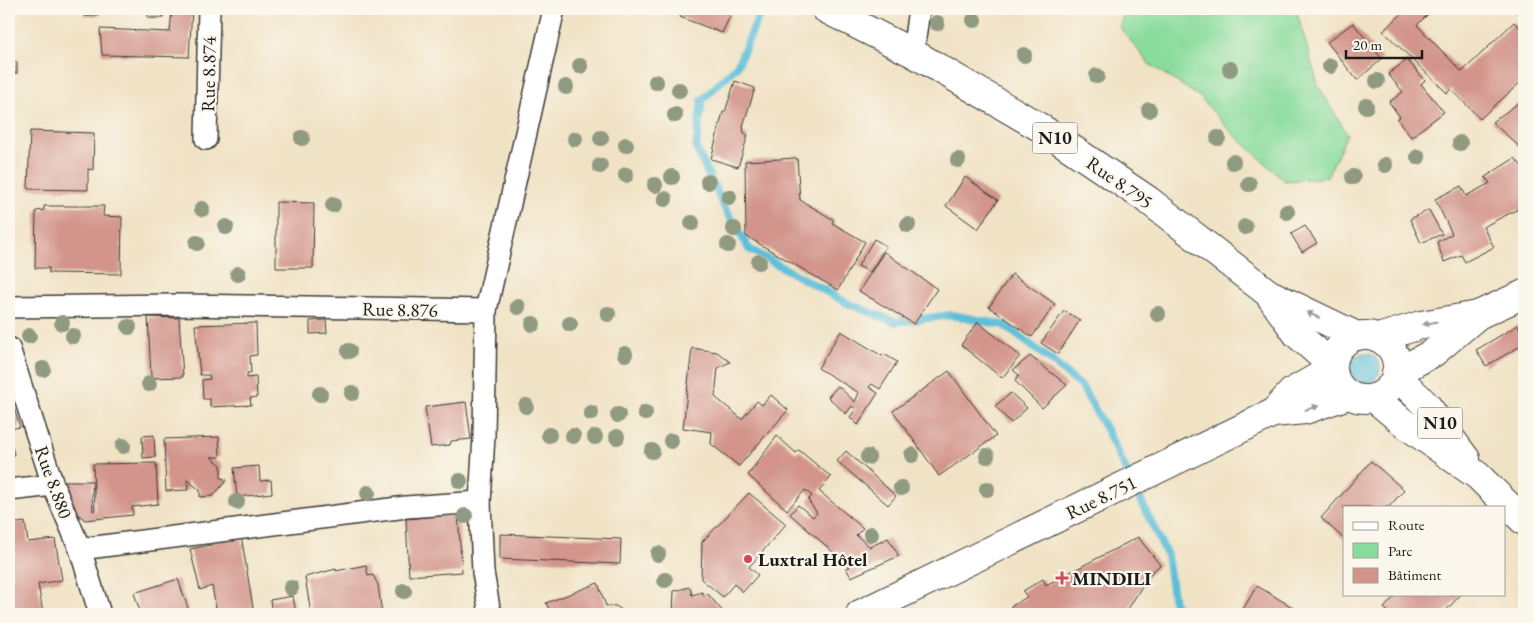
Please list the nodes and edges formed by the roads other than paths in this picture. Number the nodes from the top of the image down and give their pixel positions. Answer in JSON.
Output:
{"nodes":[{"id":1,"x":209,"y":9,"type":"edge"},
{"id":2,"x":554,"y":9,"type":"edge"},
{"id":3,"x":826,"y":9,"type":"edge"},
{"id":4,"x":919,"y":9,"type":"edge"},
{"id":5,"x":913,"y":53,"type":"junction"},
{"id":6,"x":206,"y":139,"type":"dead end"},
{"id":7,"x":1268,"y":293,"type":"junction"},
{"id":8,"x":1524,"y":294,"type":"edge"},
{"id":9,"x":9,"y":307,"type":"edge"},
{"id":10,"x":486,"y":310,"type":"junction"},
{"id":11,"x":1478,"y":315,"type":"junction"},
{"id":12,"x":1368,"y":337,"type":"junction"},
{"id":13,"x":9,"y":348,"type":"edge"},
{"id":14,"x":1332,"y":367,"type":"junction"},
{"id":15,"x":1396,"y":374,"type":"junction"},
{"id":16,"x":1361,"y":396,"type":"junction"},
{"id":17,"x":1273,"y":413,"type":"junction"},
{"id":18,"x":1478,"y":476,"type":"junction"},
{"id":19,"x":53,"y":485,"type":"junction"},
{"id":20,"x":9,"y":490,"type":"edge"},
{"id":21,"x":480,"y":502,"type":"junction"},
{"id":22,"x":1524,"y":521,"type":"edge"},
{"id":23,"x":80,"y":549,"type":"junction"},
{"id":24,"x":868,"y":612,"type":"edge"},
{"id":25,"x":100,"y":614,"type":"edge"},
{"id":26,"x":490,"y":614,"type":"edge"}],
"edges":[{"from":1,"to":6,"type":"street","name":"Rue 8.874"},
{"from":2,"to":10,"type":"street"},
{"from":3,"to":5,"type":"main road","name":"Rue 8.795","number":"N10"},
{"from":4,"to":5,"type":"street"},
{"from":5,"to":7,"type":"main road","name":"Rue 8.795","number":"N10"},
{"from":12,"to":7,"type":"main road","number":"N10","one_way":true},
{"from":7,"to":14,"type":"main road","name":"Rue 8.795","number":"N10"},
{"from":8,"to":11,"type":"main road"},
{"from":9,"to":10,"type":"street","name":"Rue 8.876"},
{"from":10,"to":21,"type":"street"},
{"from":11,"to":12,"type":"main road","one_way":true},
{"from":11,"to":15,"type":"main road"},
{"from":12,"to":14,"type":"main road"},
{"from":12,"to":15,"type":"main road"},
{"from":13,"to":19,"type":"street","name":"Rue 8.880"},
{"from":14,"to":16,"type":"main road"},
{"from":14,"to":17,"type":"main road"},
{"from":15,"to":16,"type":"main road"},
{"from":15,"to":18,"type":"main road","number":"N10"},
{"from":17,"to":16,"type":"main road","name":"Rue 8.751","one_way":true},
{"from":16,"to":18,"type":"main road","number":"N10"},
{"from":17,"to":24,"type":"main road","name":"Rue 8.751"},
{"from":18,"to":22,"type":"main road","number":"N10"},
{"from":19,"to":20,"type":"street"},
{"from":19,"to":23,"type":"street","name":"Rue 8.880"},
{"from":21,"to":23,"type":"street"},
{"from":21,"to":26,"type":"street"},
{"from":23,"to":25,"type":"street","name":"Rue 8.880"}]}
